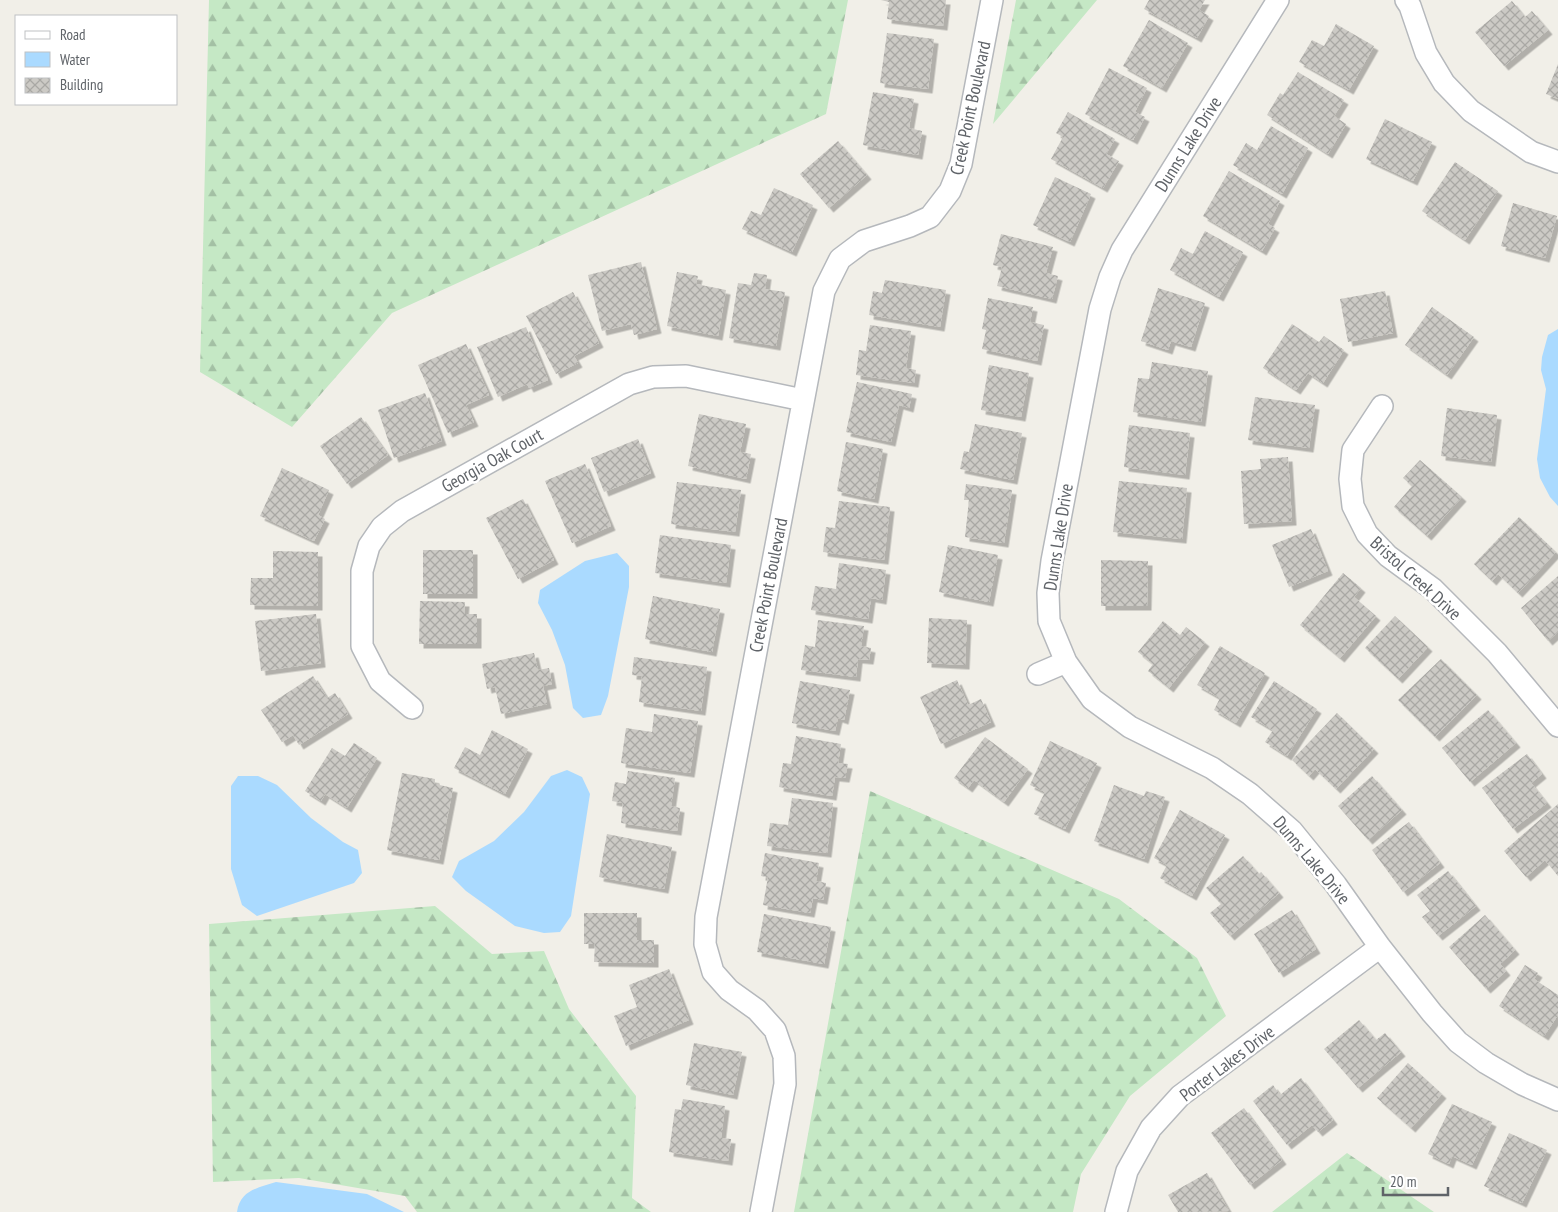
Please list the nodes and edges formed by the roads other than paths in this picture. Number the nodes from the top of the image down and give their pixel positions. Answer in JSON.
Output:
{"nodes":[{"id":1,"x":992,"y":0,"type":"edge"},
{"id":2,"x":1278,"y":0,"type":"edge"},
{"id":3,"x":1406,"y":0,"type":"edge"},
{"id":4,"x":1558,"y":162,"type":"edge"},
{"id":5,"x":803,"y":400,"type":"junction"},
{"id":6,"x":1382,"y":406,"type":"dead end"},
{"id":7,"x":1066,"y":662,"type":"junction"},
{"id":8,"x":1038,"y":674,"type":"dead end"},
{"id":9,"x":412,"y":708,"type":"dead end"},
{"id":10,"x":1558,"y":726,"type":"edge"},
{"id":11,"x":1380,"y":947,"type":"junction"},
{"id":12,"x":1558,"y":1100,"type":"edge"},
{"id":13,"x":761,"y":1212,"type":"edge"},
{"id":14,"x":1116,"y":1212,"type":"edge"}],
"edges":[{"from":1,"to":5,"type":"street","name":"Creek Point Boulevard"},
{"from":2,"to":7,"type":"street","name":"Dunns Lake Drive"},
{"from":3,"to":4,"type":"street"},
{"from":5,"to":9,"type":"street","name":"Georgia Oak Court"},
{"from":5,"to":13,"type":"street","name":"Creek Point Boulevard"},
{"from":6,"to":10,"type":"street","name":"Bristol Creek Drive"},
{"from":7,"to":8,"type":"street"},
{"from":7,"to":11,"type":"street","name":"Dunns Lake Drive"},
{"from":11,"to":12,"type":"street","name":"Dunns Lake Drive"},
{"from":11,"to":14,"type":"street","name":"Porter Lakes Drive"}]}
